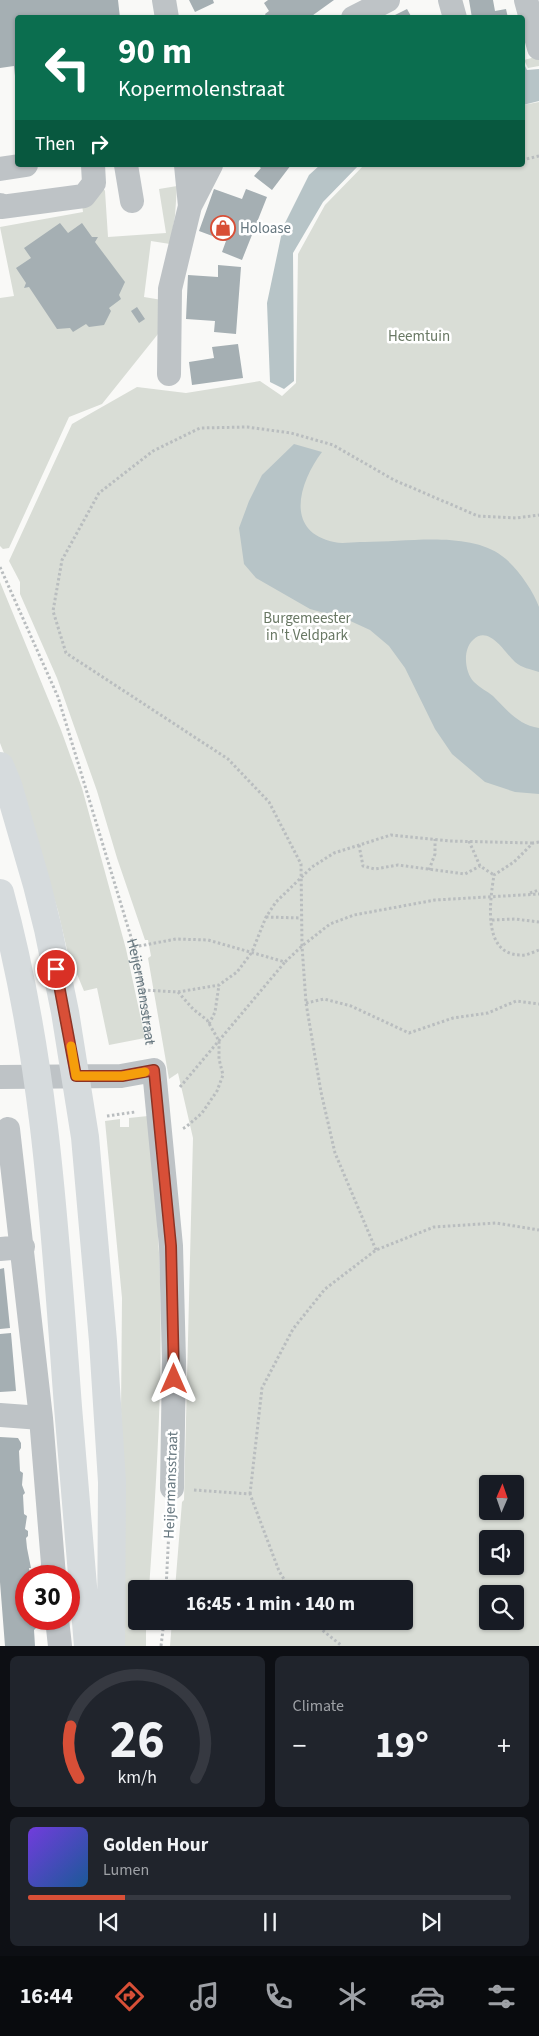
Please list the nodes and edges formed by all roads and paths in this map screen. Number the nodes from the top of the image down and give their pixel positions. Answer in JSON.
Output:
{"nodes":[{"id":1,"x":164,"y":0,"type":"edge"},
{"id":2,"x":388,"y":0,"type":"edge"},
{"id":3,"x":450,"y":0,"type":"edge"},
{"id":4,"x":526,"y":0,"type":"edge"},
{"id":5,"x":166,"y":15,"type":"edge"},
{"id":6,"x":359,"y":15,"type":"edge"},
{"id":7,"x":454,"y":15,"type":"edge"},
{"id":8,"x":539,"y":48,"type":"edge"},
{"id":9,"x":539,"y":156,"type":"edge"},
{"id":10,"x":525,"y":159,"type":"edge"},
{"id":11,"x":15,"y":167,"type":"edge"},
{"id":12,"x":93,"y":167,"type":"edge"},
{"id":13,"x":126,"y":167,"type":"edge"},
{"id":14,"x":186,"y":167,"type":"edge"},
{"id":15,"x":210,"y":167,"type":"edge"},
{"id":16,"x":0,"y":169,"type":"edge"},
{"id":17,"x":132,"y":201,"type":"dead end"},
{"id":18,"x":0,"y":205,"type":"edge"},
{"id":19,"x":190,"y":206,"type":"junction"},
{"id":20,"x":168,"y":374,"type":"dead end"},
{"id":21,"x":539,"y":515,"type":"edge"},
{"id":22,"x":0,"y":567,"type":"edge"},
{"id":23,"x":0,"y":766,"type":"edge"},
{"id":24,"x":435,"y":839,"type":"junction"},
{"id":25,"x":469,"y":841,"type":"junction"},
{"id":26,"x":539,"y":842,"type":"edge"},
{"id":27,"x":533,"y":843,"type":"junction"},
{"id":28,"x":359,"y":845,"type":"junction"},
{"id":29,"x":480,"y":866,"type":"junction"},
{"id":30,"x":429,"y":870,"type":"junction"},
{"id":31,"x":494,"y":875,"type":"junction"},
{"id":32,"x":301,"y":877,"type":"junction"},
{"id":33,"x":539,"y":890,"type":"edge"},
{"id":34,"x":0,"y":893,"type":"edge"},
{"id":35,"x":529,"y":894,"type":"junction"},
{"id":36,"x":539,"y":894,"type":"edge"},
{"id":37,"x":491,"y":896,"type":"junction"},
{"id":38,"x":266,"y":917,"type":"junction"},
{"id":39,"x":302,"y":918,"type":"junction"},
{"id":40,"x":492,"y":920,"type":"junction"},
{"id":41,"x":539,"y":922,"type":"edge"},
{"id":42,"x":302,"y":946,"type":"junction"},
{"id":43,"x":134,"y":947,"type":"junction"},
{"id":44,"x":539,"y":950,"type":"edge"},
{"id":45,"x":252,"y":952,"type":"junction"},
{"id":46,"x":285,"y":962,"type":"junction"},
{"id":47,"x":219,"y":985,"type":"junction"},
{"id":48,"x":143,"y":990,"type":"junction"},
{"id":49,"x":178,"y":992,"type":"junction"},
{"id":50,"x":306,"y":1003,"type":"junction"},
{"id":51,"x":539,"y":1004,"type":"edge"},
{"id":52,"x":209,"y":1024,"type":"junction"},
{"id":53,"x":219,"y":1041,"type":"junction"},
{"id":54,"x":154,"y":1070,"type":"junction"},
{"id":55,"x":76,"y":1076,"type":"junction"},
{"id":56,"x":0,"y":1077,"type":"edge"},
{"id":57,"x":38,"y":1077,"type":"junction"},
{"id":58,"x":157,"y":1102,"type":"junction"},
{"id":59,"x":8,"y":1129,"type":"dead end"},
{"id":60,"x":159,"y":1135,"type":"junction"},
{"id":61,"x":539,"y":1230,"type":"edge"},
{"id":62,"x":11,"y":1248,"type":"edge"},
{"id":63,"x":376,"y":1250,"type":"junction"},
{"id":64,"x":0,"y":1415,"type":"edge"},
{"id":65,"x":40,"y":1418,"type":"junction"},
{"id":66,"x":172,"y":1488,"type":"junction"},
{"id":67,"x":250,"y":1494,"type":"junction"},
{"id":68,"x":53,"y":1565,"type":"edge"},
{"id":69,"x":167,"y":1580,"type":"edge"},
{"id":70,"x":284,"y":1580,"type":"edge"},
{"id":71,"x":58,"y":1630,"type":"edge"},
{"id":72,"x":163,"y":1630,"type":"edge"},
{"id":73,"x":322,"y":1630,"type":"edge"},
{"id":74,"x":60,"y":1646,"type":"edge"},
{"id":75,"x":88,"y":1646,"type":"edge"},
{"id":76,"x":111,"y":1646,"type":"edge"},
{"id":77,"x":161,"y":1646,"type":"edge"},
{"id":78,"x":342,"y":1646,"type":"edge"}],
"edges":[{"from":1,"to":5,"type":"street"},
{"from":2,"to":6,"type":"street"},
{"from":3,"to":7,"type":"street"},
{"from":4,"to":8,"type":"street"},
{"from":9,"to":10,"type":"path"},
{"from":11,"to":16,"type":"street"},
{"from":12,"to":18,"type":"street"},
{"from":13,"to":17,"type":"street"},
{"from":14,"to":19,"type":"street"},
{"from":15,"to":19,"type":"street"},
{"from":19,"to":20,"type":"street"},
{"from":21,"to":32,"type":"path"},
{"from":22,"to":43,"type":"path","name":"Heijermansstraat"},
{"from":23,"to":55,"type":"main road"},
{"from":24,"to":25,"type":"path"},
{"from":24,"to":28,"type":"path"},
{"from":24,"to":30,"type":"path"},
{"from":25,"to":27,"type":"path"},
{"from":25,"to":29,"type":"path"},
{"from":26,"to":27,"type":"path"},
{"from":27,"to":31,"type":"path"},
{"from":28,"to":30,"type":"path"},
{"from":28,"to":32,"type":"path"},
{"from":29,"to":30,"type":"path"},
{"from":29,"to":31,"type":"path"},
{"from":31,"to":37,"type":"path"},
{"from":32,"to":38,"type":"path"},
{"from":32,"to":39,"type":"path"},
{"from":33,"to":35,"type":"path"},
{"from":34,"to":57,"type":"main road"},
{"from":35,"to":36,"type":"path"},
{"from":35,"to":37,"type":"path"},
{"from":37,"to":40,"type":"path"},
{"from":37,"to":42,"type":"path"},
{"from":38,"to":39,"type":"path"},
{"from":38,"to":45,"type":"path"},
{"from":39,"to":42,"type":"path"},
{"from":40,"to":41,"type":"path"},
{"from":40,"to":44,"type":"path"},
{"from":42,"to":46,"type":"path"},
{"from":42,"to":50,"type":"path"},
{"from":43,"to":45,"type":"path"},
{"from":43,"to":48,"type":"path","name":"Heijermansstraat"},
{"from":45,"to":46,"type":"path"},
{"from":45,"to":47,"type":"path"},
{"from":46,"to":53,"type":"path"},
{"from":47,"to":49,"type":"path"},
{"from":47,"to":52,"type":"path"},
{"from":48,"to":49,"type":"path"},
{"from":48,"to":54,"type":"path","name":"Heijermansstraat"},
{"from":49,"to":52,"type":"path"},
{"from":50,"to":51,"type":"path"},
{"from":50,"to":63,"type":"path"},
{"from":52,"to":53,"type":"path"},
{"from":53,"to":58,"type":"path"},
{"from":53,"to":60,"type":"path"},
{"from":54,"to":55,"type":"street"},
{"from":54,"to":58,"type":"street","name":"Heijermansstraat"},
{"from":55,"to":57,"type":"street"},
{"from":55,"to":76,"type":"main road"},
{"from":56,"to":57,"type":"street"},
{"from":57,"to":75,"type":"main road"},
{"from":58,"to":60,"type":"street","name":"Heijermansstraat"},
{"from":59,"to":62,"type":"street"},
{"from":60,"to":66,"type":"street","name":"Heijermansstraat"},
{"from":61,"to":63,"type":"path"},
{"from":62,"to":65,"type":"street"},
{"from":63,"to":67,"type":"path"},
{"from":64,"to":65,"type":"street"},
{"from":65,"to":68,"type":"street"},
{"from":66,"to":67,"type":"path"},
{"from":66,"to":69,"type":"path","name":"Heijermansstraat"},
{"from":67,"to":70,"type":"path"},
{"from":71,"to":74,"type":"street"},
{"from":72,"to":77,"type":"path"},
{"from":73,"to":78,"type":"path"}]}
